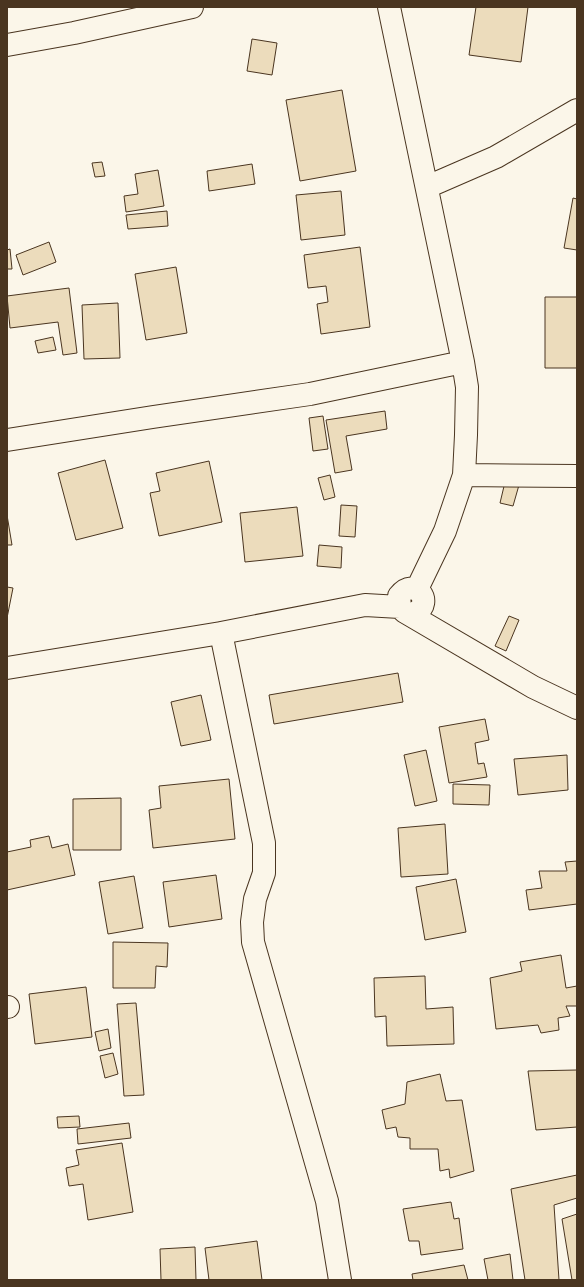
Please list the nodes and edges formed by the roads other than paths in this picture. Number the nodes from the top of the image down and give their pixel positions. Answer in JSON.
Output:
{"nodes":[{"id":1,"x":192,"y":7,"type":"edge"},
{"id":2,"x":389,"y":7,"type":"edge"},
{"id":3,"x":7,"y":45,"type":"edge"},
{"id":4,"x":577,"y":110,"type":"edge"},
{"id":5,"x":426,"y":187,"type":"junction"},
{"id":6,"x":463,"y":362,"type":"junction"},
{"id":7,"x":7,"y":440,"type":"edge"},
{"id":8,"x":464,"y":475,"type":"junction"},
{"id":9,"x":577,"y":476,"type":"edge"},
{"id":10,"x":409,"y":602,"type":"junction"},
{"id":11,"x":220,"y":633,"type":"junction"},
{"id":12,"x":7,"y":668,"type":"edge"},
{"id":13,"x":577,"y":708,"type":"edge"},
{"id":14,"x":340,"y":1280,"type":"edge"}],
"edges":[{"from":1,"to":3,"type":"street"},
{"from":2,"to":5,"type":"street"},
{"from":4,"to":5,"type":"street"},
{"from":5,"to":6,"type":"street"},
{"from":6,"to":7,"type":"street"},
{"from":6,"to":8,"type":"street"},
{"from":8,"to":9,"type":"street"},
{"from":8,"to":10,"type":"street"},
{"from":10,"to":11,"type":"street"},
{"from":10,"to":13,"type":"street"},
{"from":11,"to":12,"type":"street"},
{"from":11,"to":14,"type":"street"}]}
